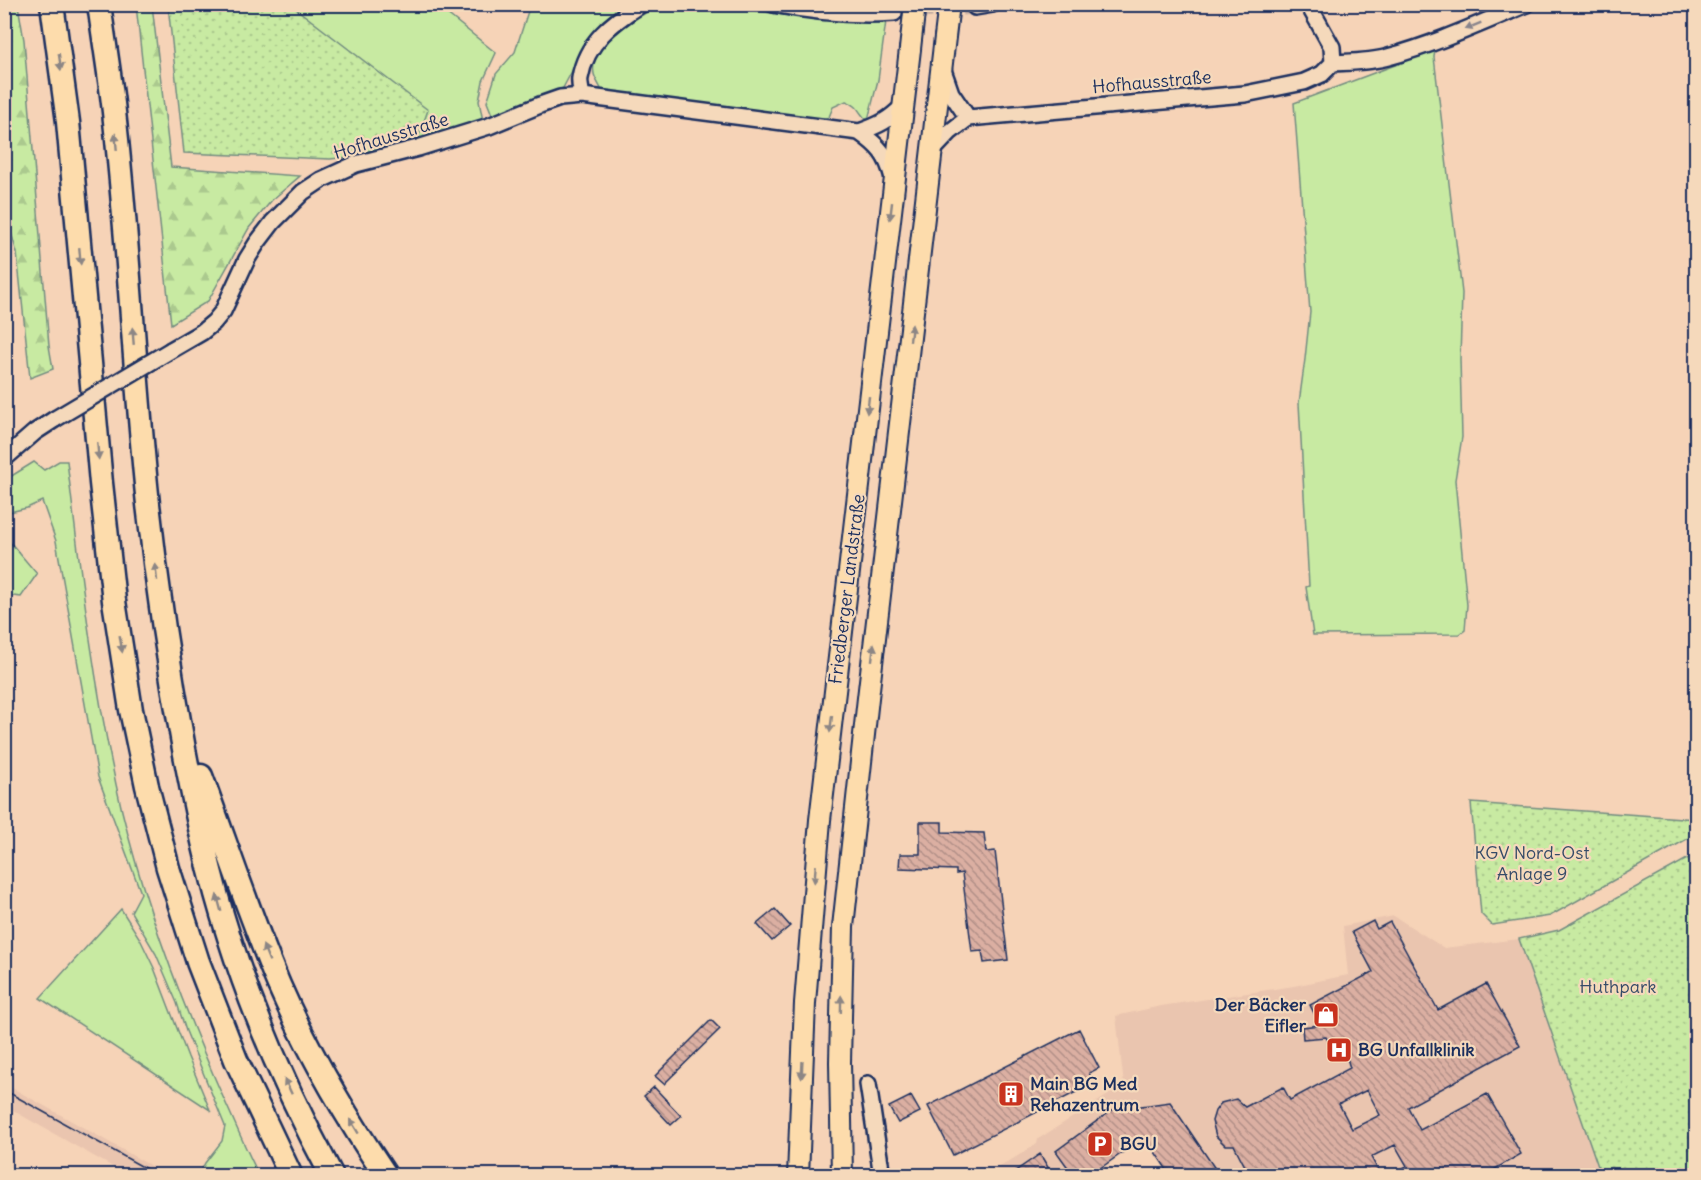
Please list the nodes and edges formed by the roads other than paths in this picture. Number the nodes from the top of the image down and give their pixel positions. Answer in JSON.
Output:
{"nodes":[{"id":1,"x":52,"y":4,"type":"edge"},
{"id":2,"x":99,"y":4,"type":"edge"},
{"id":3,"x":641,"y":4,"type":"edge"},
{"id":4,"x":773,"y":4,"type":"edge"},
{"id":5,"x":915,"y":4,"type":"edge"},
{"id":6,"x":949,"y":4,"type":"edge"},
{"id":7,"x":993,"y":4,"type":"edge"},
{"id":8,"x":1308,"y":4,"type":"edge"},
{"id":9,"x":1527,"y":4,"type":"edge"},
{"id":10,"x":975,"y":7,"type":"dead end"},
{"id":11,"x":894,"y":13,"type":"tunnel mouth"},
{"id":12,"x":1333,"y":63,"type":"junction"},
{"id":13,"x":942,"y":66,"type":"junction"},
{"id":14,"x":582,"y":96,"type":"junction"},
{"id":15,"x":904,"y":105,"type":"junction"},
{"id":16,"x":968,"y":118,"type":"junction"},
{"id":17,"x":860,"y":132,"type":"junction"},
{"id":18,"x":932,"y":151,"type":"junction"},
{"id":19,"x":894,"y":181,"type":"junction"},
{"id":20,"x":4,"y":459,"type":"edge"},
{"id":21,"x":177,"y":713,"type":"junction"},
{"id":22,"x":868,"y":1084,"type":"dead end"},
{"id":23,"x":291,"y":1176,"type":"edge"},
{"id":24,"x":332,"y":1176,"type":"edge"},
{"id":25,"x":386,"y":1176,"type":"edge"},
{"id":26,"x":798,"y":1176,"type":"edge"},
{"id":27,"x":842,"y":1176,"type":"edge"},
{"id":28,"x":882,"y":1176,"type":"edge"}],
"edges":[{"from":1,"to":23,"type":"highway","one_way":true},
{"from":21,"to":2,"type":"highway","one_way":true},
{"from":3,"to":14,"type":"street"},
{"from":4,"to":11,"type":"street"},
{"from":5,"to":15,"type":"main road","name":"Friedberger Landstraße","bridge":true},
{"from":6,"to":13,"type":"main road","name":"Friedberger Landstraße","bridge":true},
{"from":7,"to":10,"type":"street"},
{"from":8,"to":12,"type":"street"},
{"from":9,"to":12,"type":"street","one_way":true},
{"from":12,"to":16,"type":"street","name":"Hofhausstraße"},
{"from":13,"to":16,"type":"street"},
{"from":13,"to":18,"type":"main road","name":"Friedberger Landstraße"},
{"from":14,"to":17,"type":"street","name":"Hofhausstraße"},
{"from":14,"to":20,"type":"street","name":"Hofhausstraße","bridge":true},
{"from":15,"to":17,"type":"street"},
{"from":15,"to":19,"type":"main road","name":"Friedberger Landstraße"},
{"from":16,"to":18,"type":"street"},
{"from":17,"to":19,"type":"street"},
{"from":27,"to":18,"type":"main road","name":"Friedberger Landstraße","one_way":true},
{"from":19,"to":26,"type":"main road","name":"Friedberger Landstraße","one_way":true},
{"from":24,"to":21,"type":"highway","one_way":true},
{"from":25,"to":21,"type":"highway","one_way":true},
{"from":22,"to":28,"type":"street"}]}
